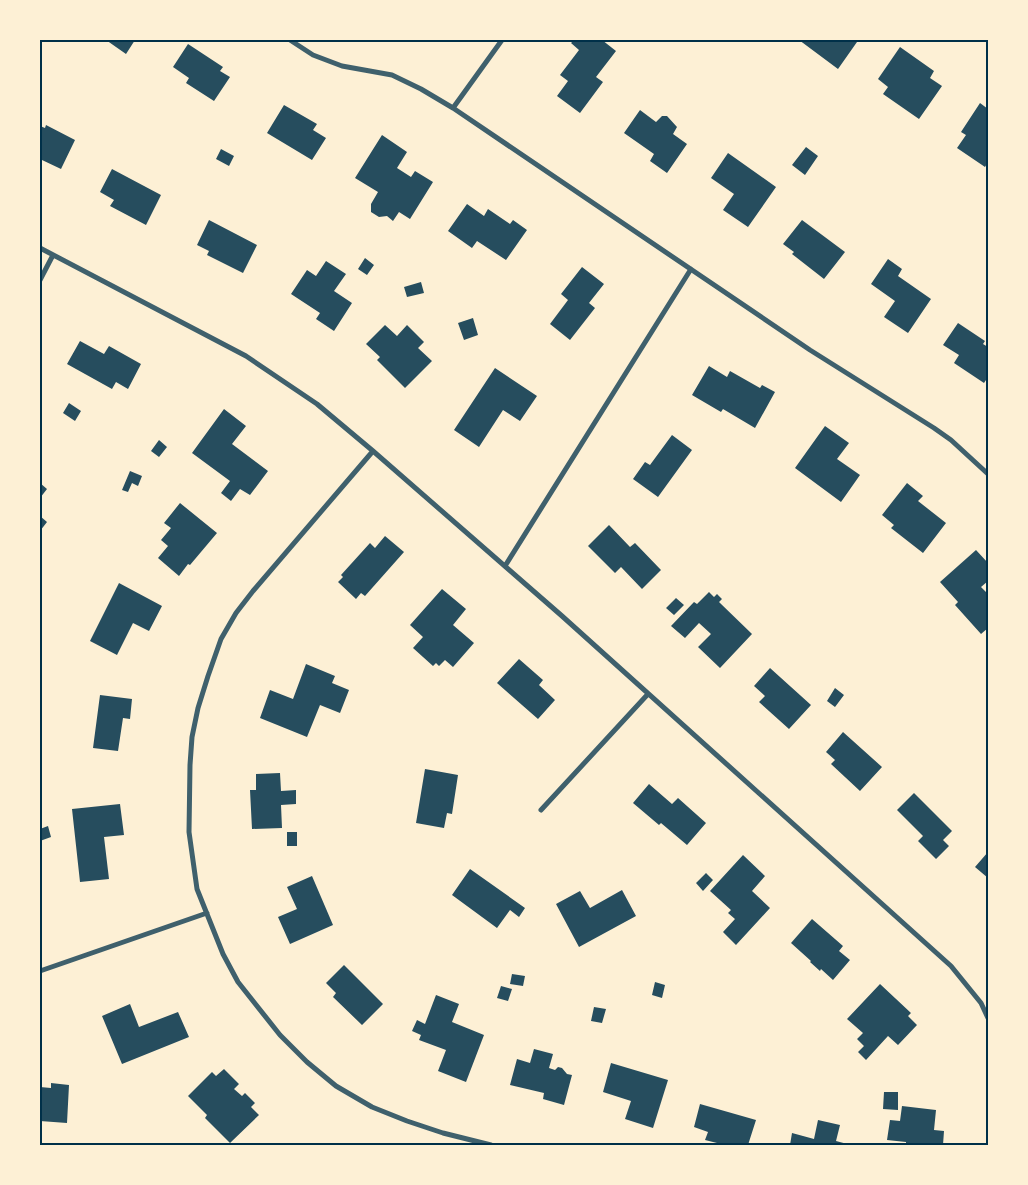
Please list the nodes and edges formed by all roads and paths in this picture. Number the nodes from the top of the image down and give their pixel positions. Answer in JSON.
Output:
{"nodes":[{"id":1,"x":290,"y":40,"type":"edge"},
{"id":2,"x":502,"y":40,"type":"edge"},
{"id":3,"x":453,"y":108,"type":"junction"},
{"id":4,"x":40,"y":248,"type":"edge"},
{"id":5,"x":54,"y":255,"type":"junction"},
{"id":6,"x":691,"y":269,"type":"junction"},
{"id":7,"x":40,"y":280,"type":"edge"},
{"id":8,"x":373,"y":451,"type":"junction"},
{"id":9,"x":988,"y":474,"type":"edge"},
{"id":10,"x":505,"y":566,"type":"junction"},
{"id":11,"x":648,"y":694,"type":"junction"},
{"id":12,"x":541,"y":810,"type":"dead end"},
{"id":13,"x":207,"y":913,"type":"junction"},
{"id":14,"x":40,"y":971,"type":"edge"},
{"id":15,"x":988,"y":1018,"type":"edge"},
{"id":16,"x":491,"y":1145,"type":"edge"}],
"edges":[{"from":1,"to":3,"type":"street"},
{"from":2,"to":3,"type":"street"},
{"from":3,"to":6,"type":"street"},
{"from":4,"to":5,"type":"street"},
{"from":5,"to":7,"type":"street"},
{"from":5,"to":8,"type":"street"},
{"from":6,"to":9,"type":"street"},
{"from":6,"to":10,"type":"street"},
{"from":8,"to":10,"type":"street"},
{"from":8,"to":13,"type":"street"},
{"from":10,"to":11,"type":"street"},
{"from":11,"to":12,"type":"street"},
{"from":11,"to":15,"type":"street"},
{"from":13,"to":14,"type":"street"},
{"from":13,"to":16,"type":"street"}]}
